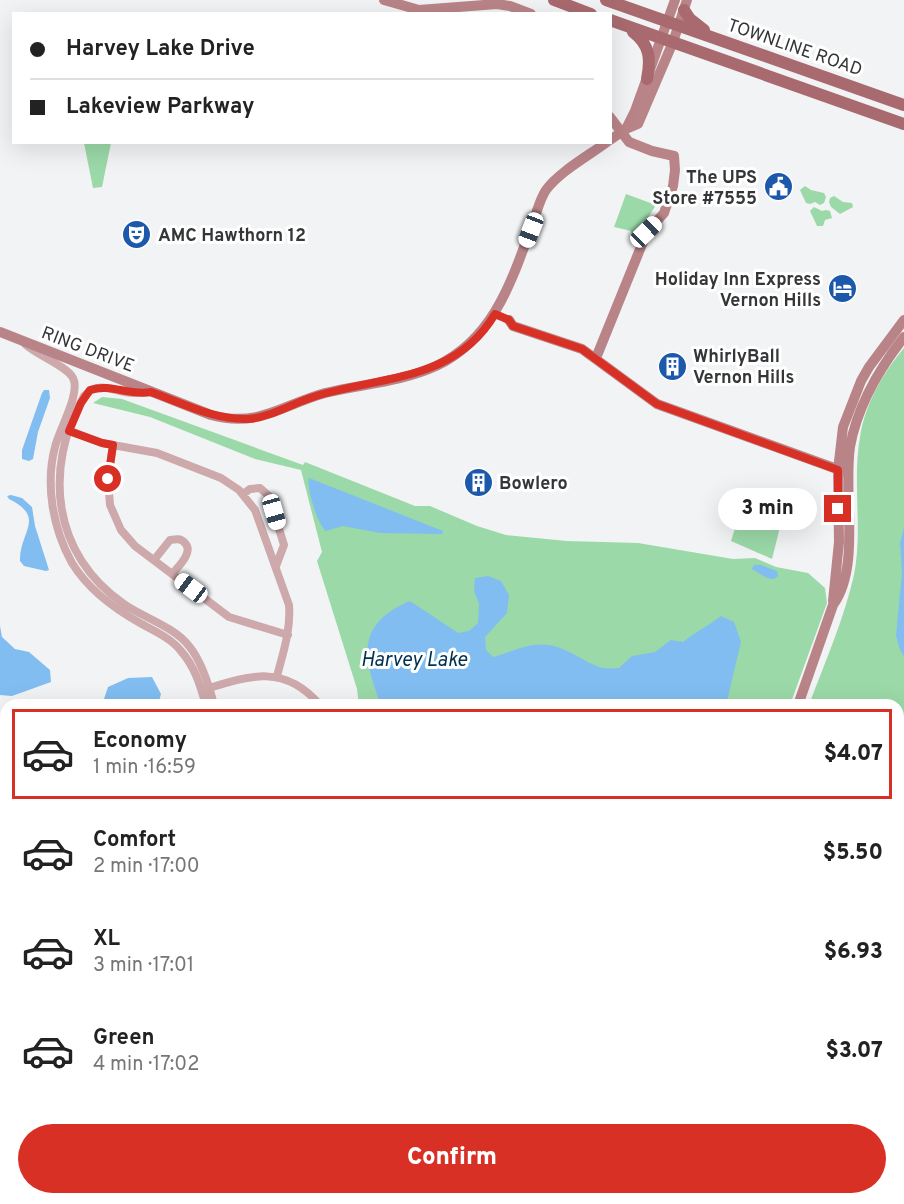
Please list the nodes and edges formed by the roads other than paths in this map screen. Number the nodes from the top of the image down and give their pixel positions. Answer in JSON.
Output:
{"nodes":[{"id":1,"x":384,"y":0,"type":"edge"},
{"id":2,"x":554,"y":0,"type":"edge"},
{"id":3,"x":606,"y":0,"type":"edge"},
{"id":4,"x":682,"y":3,"type":"edge"},
{"id":5,"x":526,"y":12,"type":"edge"},
{"id":6,"x":586,"y":12,"type":"edge"},
{"id":7,"x":612,"y":21,"type":"edge"},
{"id":8,"x":674,"y":24,"type":"junction"},
{"id":9,"x":625,"y":26,"type":"junction"},
{"id":10,"x":661,"y":38,"type":"junction"},
{"id":11,"x":720,"y":40,"type":"junction"},
{"id":12,"x":673,"y":42,"type":"junction"},
{"id":13,"x":646,"y":79,"type":"junction"},
{"id":14,"x":904,"y":105,"type":"edge"},
{"id":15,"x":612,"y":119,"type":"edge"},
{"id":16,"x":904,"y":124,"type":"edge"},
{"id":17,"x":624,"y":130,"type":"junction"},
{"id":18,"x":612,"y":139,"type":"edge"},
{"id":19,"x":605,"y":144,"type":"edge"},
{"id":20,"x":495,"y":314,"type":"junction"},
{"id":21,"x":904,"y":320,"type":"edge"},
{"id":22,"x":0,"y":332,"type":"edge"},
{"id":23,"x":904,"y":337,"type":"edge"},
{"id":24,"x":24,"y":342,"type":"junction"},
{"id":25,"x":596,"y":358,"type":"junction"},
{"id":26,"x":151,"y":392,"type":"junction"},
{"id":27,"x":65,"y":429,"type":"junction"},
{"id":28,"x":113,"y":445,"type":"junction"},
{"id":29,"x":843,"y":472,"type":"junction"},
{"id":30,"x":243,"y":494,"type":"junction"},
{"id":31,"x":154,"y":560,"type":"junction"},
{"id":32,"x":276,"y":566,"type":"junction"},
{"id":33,"x":172,"y":574,"type":"junction"},
{"id":34,"x":288,"y":635,"type":"junction"},
{"id":35,"x":277,"y":676,"type":"junction"},
{"id":36,"x":205,"y":689,"type":"junction"},
{"id":37,"x":206,"y":699,"type":"edge"},
{"id":38,"x":211,"y":699,"type":"edge"},
{"id":39,"x":314,"y":699,"type":"edge"},
{"id":40,"x":804,"y":699,"type":"edge"}],
"edges":[{"from":1,"to":5,"type":"street"},
{"from":2,"to":6,"type":"main road"},
{"from":3,"to":8,"type":"main road","name":"TOWNLINE ROAD"},
{"from":4,"to":8,"type":"street"},
{"from":4,"to":11,"type":"main road"},
{"from":7,"to":9,"type":"main road","name":"TOWNLINE ROAD"},
{"from":8,"to":10,"type":"street"},
{"from":8,"to":11,"type":"main road","name":"TOWNLINE ROAD"},
{"from":8,"to":12,"type":"street","name":"RING DRIVE"},
{"from":9,"to":10,"type":"main road","name":"TOWNLINE ROAD"},
{"from":9,"to":13,"type":"main road"},
{"from":10,"to":12,"type":"main road","name":"TOWNLINE ROAD"},
{"from":10,"to":13,"type":"street"},
{"from":11,"to":14,"type":"main road","name":"TOWNLINE ROAD"},
{"from":12,"to":16,"type":"main road","name":"TOWNLINE ROAD"},
{"from":12,"to":17,"type":"street","name":"RING DRIVE"},
{"from":13,"to":17,"type":"street"},
{"from":15,"to":17,"type":"street"},
{"from":17,"to":18,"type":"street","name":"RING DRIVE"},
{"from":17,"to":25,"type":"street"},
{"from":19,"to":20,"type":"street","name":"RING DRIVE"},
{"from":20,"to":25,"type":"street"},
{"from":20,"to":26,"type":"street","name":"RING DRIVE"},
{"from":21,"to":29,"type":"street"},
{"from":22,"to":24,"type":"street","name":"RING DRIVE"},
{"from":23,"to":29,"type":"street"},
{"from":24,"to":26,"type":"street","name":"RING DRIVE"},
{"from":24,"to":27,"type":"street"},
{"from":25,"to":29,"type":"street"},
{"from":26,"to":27,"type":"street"},
{"from":27,"to":28,"type":"street"},
{"from":27,"to":36,"type":"street"},
{"from":28,"to":30,"type":"street"},
{"from":28,"to":31,"type":"street"},
{"from":29,"to":40,"type":"street"},
{"from":30,"to":32,"type":"street"},
{"from":30,"to":32,"type":"street"},
{"from":31,"to":33,"type":"street"},
{"from":31,"to":33,"type":"street"},
{"from":32,"to":34,"type":"street"},
{"from":33,"to":34,"type":"street"},
{"from":34,"to":35,"type":"street"},
{"from":35,"to":36,"type":"street"},
{"from":35,"to":39,"type":"street"},
{"from":36,"to":37,"type":"street"},
{"from":36,"to":38,"type":"street"}]}
